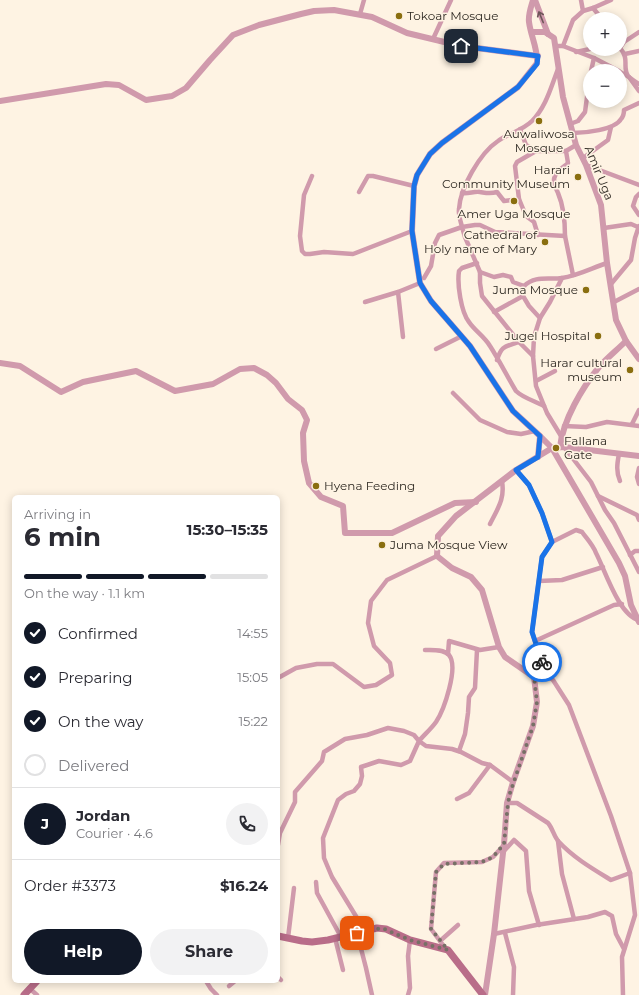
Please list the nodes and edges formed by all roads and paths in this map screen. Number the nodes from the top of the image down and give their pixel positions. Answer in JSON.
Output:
{"nodes":[{"id":1,"x":364,"y":0,"type":"edge"},
{"id":2,"x":451,"y":0,"type":"edge"},
{"id":3,"x":534,"y":0,"type":"edge"},
{"id":4,"x":581,"y":0,"type":"edge"},
{"id":5,"x":611,"y":0,"type":"edge"},
{"id":6,"x":593,"y":8,"type":"junction"},
{"id":7,"x":583,"y":10,"type":"junction"},
{"id":8,"x":596,"y":12,"type":"edge"},
{"id":9,"x":360,"y":14,"type":"junction"},
{"id":10,"x":532,"y":32,"type":"junction"},
{"id":11,"x":639,"y":32,"type":"edge"},
{"id":12,"x":548,"y":34,"type":"junction"},
{"id":13,"x":433,"y":39,"type":"junction"},
{"id":14,"x":627,"y":40,"type":"edge"},
{"id":15,"x":556,"y":46,"type":"junction"},
{"id":16,"x":563,"y":46,"type":"junction"},
{"id":17,"x":583,"y":50,"type":"edge"},
{"id":18,"x":639,"y":51,"type":"edge"},
{"id":19,"x":576,"y":52,"type":"junction"},
{"id":20,"x":627,"y":54,"type":"edge"},
{"id":21,"x":538,"y":56,"type":"junction"},
{"id":22,"x":625,"y":56,"type":"edge"},
{"id":23,"x":594,"y":58,"type":"junction"},
{"id":24,"x":593,"y":64,"type":"edge"},
{"id":25,"x":606,"y":64,"type":"edge"},
{"id":26,"x":558,"y":69,"type":"junction"},
{"id":27,"x":629,"y":77,"type":"junction"},
{"id":28,"x":639,"y":84,"type":"edge"},
{"id":29,"x":639,"y":91,"type":"edge"},
{"id":30,"x":0,"y":101,"type":"edge"},
{"id":31,"x":639,"y":103,"type":"edge"},
{"id":32,"x":586,"y":108,"type":"edge"},
{"id":33,"x":570,"y":124,"type":"junction"},
{"id":34,"x":611,"y":127,"type":"junction"},
{"id":35,"x":520,"y":129,"type":"junction"},
{"id":36,"x":573,"y":133,"type":"junction"},
{"id":37,"x":576,"y":145,"type":"junction"},
{"id":38,"x":536,"y":151,"type":"junction"},
{"id":39,"x":566,"y":151,"type":"junction"},
{"id":40,"x":583,"y":158,"type":"junction"},
{"id":41,"x":586,"y":165,"type":"junction"},
{"id":42,"x":312,"y":176,"type":"dead end"},
{"id":43,"x":639,"y":185,"type":"edge"},
{"id":44,"x":414,"y":186,"type":"junction"},
{"id":45,"x":359,"y":192,"type":"dead end"},
{"id":46,"x":462,"y":192,"type":"junction"},
{"id":47,"x":639,"y":194,"type":"edge"},
{"id":48,"x":519,"y":199,"type":"junction"},
{"id":49,"x":639,"y":215,"type":"edge"},
{"id":50,"x":638,"y":226,"type":"edge"},
{"id":51,"x":462,"y":227,"type":"junction"},
{"id":52,"x":604,"y":228,"type":"junction"},
{"id":53,"x":412,"y":231,"type":"junction"},
{"id":54,"x":538,"y":235,"type":"junction"},
{"id":55,"x":565,"y":236,"type":"junction"},
{"id":56,"x":637,"y":238,"type":"edge"},
{"id":57,"x":477,"y":263,"type":"junction"},
{"id":58,"x":607,"y":263,"type":"junction"},
{"id":59,"x":480,"y":272,"type":"junction"},
{"id":60,"x":573,"y":275,"type":"junction"},
{"id":61,"x":562,"y":278,"type":"junction"},
{"id":62,"x":422,"y":280,"type":"junction"},
{"id":63,"x":611,"y":284,"type":"junction"},
{"id":64,"x":524,"y":286,"type":"junction"},
{"id":65,"x":639,"y":289,"type":"edge"},
{"id":66,"x":398,"y":292,"type":"junction"},
{"id":67,"x":523,"y":296,"type":"junction"},
{"id":68,"x":365,"y":302,"type":"dead end"},
{"id":69,"x":614,"y":302,"type":"junction"},
{"id":70,"x":494,"y":312,"type":"junction"},
{"id":71,"x":540,"y":318,"type":"junction"},
{"id":72,"x":462,"y":336,"type":"junction"},
{"id":73,"x":403,"y":337,"type":"dead end"},
{"id":74,"x":626,"y":341,"type":"junction"},
{"id":75,"x":519,"y":342,"type":"junction"},
{"id":76,"x":436,"y":348,"type":"dead end"},
{"id":77,"x":533,"y":356,"type":"junction"},
{"id":78,"x":639,"y":359,"type":"edge"},
{"id":79,"x":497,"y":360,"type":"junction"},
{"id":80,"x":0,"y":363,"type":"edge"},
{"id":81,"x":555,"y":371,"type":"dead end"},
{"id":82,"x":536,"y":381,"type":"junction"},
{"id":83,"x":453,"y":394,"type":"dead end"},
{"id":84,"x":544,"y":406,"type":"junction"},
{"id":85,"x":639,"y":410,"type":"edge"},
{"id":86,"x":632,"y":424,"type":"junction"},
{"id":87,"x":564,"y":426,"type":"junction"},
{"id":88,"x":639,"y":426,"type":"edge"},
{"id":89,"x":537,"y":433,"type":"junction"},
{"id":90,"x":561,"y":436,"type":"junction"},
{"id":91,"x":562,"y":447,"type":"junction"},
{"id":92,"x":552,"y":448,"type":"junction"},
{"id":93,"x":618,"y":454,"type":"junction"},
{"id":94,"x":639,"y":456,"type":"edge"},
{"id":95,"x":538,"y":457,"type":"junction"},
{"id":96,"x":639,"y":468,"type":"edge"},
{"id":97,"x":516,"y":470,"type":"junction"},
{"id":98,"x":502,"y":481,"type":"junction"},
{"id":99,"x":620,"y":481,"type":"dead end"},
{"id":100,"x":639,"y":484,"type":"edge"},
{"id":101,"x":598,"y":496,"type":"junction"},
{"id":102,"x":476,"y":502,"type":"junction"},
{"id":103,"x":638,"y":514,"type":"edge"},
{"id":104,"x":639,"y":520,"type":"edge"},
{"id":105,"x":490,"y":524,"type":"dead end"},
{"id":106,"x":552,"y":542,"type":"junction"},
{"id":107,"x":639,"y":551,"type":"edge"},
{"id":108,"x":630,"y":555,"type":"junction"},
{"id":109,"x":437,"y":556,"type":"junction"},
{"id":110,"x":603,"y":567,"type":"junction"},
{"id":111,"x":639,"y":572,"type":"edge"},
{"id":112,"x":539,"y":581,"type":"junction"},
{"id":113,"x":622,"y":604,"type":"junction"},
{"id":114,"x":639,"y":621,"type":"edge"},
{"id":115,"x":535,"y":641,"type":"junction"},
{"id":116,"x":499,"y":647,"type":"junction"},
{"id":117,"x":425,"y":650,"type":"dead end"},
{"id":118,"x":476,"y":650,"type":"junction"},
{"id":119,"x":448,"y":654,"type":"junction"},
{"id":120,"x":537,"y":675,"type":"junction"},
{"id":121,"x":280,"y":677,"type":"edge"},
{"id":122,"x":419,"y":741,"type":"junction"},
{"id":123,"x":459,"y":751,"type":"junction"},
{"id":124,"x":490,"y":765,"type":"junction"},
{"id":125,"x":513,"y":782,"type":"junction"},
{"id":126,"x":457,"y":799,"type":"dead end"},
{"id":127,"x":508,"y":803,"type":"junction"},
{"id":128,"x":280,"y":833,"type":"edge"},
{"id":129,"x":558,"y":841,"type":"junction"},
{"id":130,"x":504,"y":844,"type":"junction"},
{"id":131,"x":503,"y":852,"type":"junction"},
{"id":132,"x":630,"y":873,"type":"junction"},
{"id":133,"x":316,"y":882,"type":"dead end"},
{"id":134,"x":294,"y":888,"type":"dead end"},
{"id":135,"x":574,"y":919,"type":"junction"},
{"id":136,"x":539,"y":925,"type":"junction"},
{"id":137,"x":458,"y":926,"type":"dead end"},
{"id":138,"x":365,"y":931,"type":"junction"},
{"id":139,"x":357,"y":933,"type":"junction"},
{"id":140,"x":505,"y":933,"type":"junction"},
{"id":141,"x":494,"y":934,"type":"junction"},
{"id":142,"x":280,"y":936,"type":"edge"},
{"id":143,"x":288,"y":938,"type":"junction"},
{"id":144,"x":338,"y":938,"type":"junction"},
{"id":145,"x":410,"y":940,"type":"junction"},
{"id":146,"x":440,"y":941,"type":"junction"},
{"id":147,"x":624,"y":949,"type":"junction"},
{"id":148,"x":448,"y":950,"type":"junction"},
{"id":149,"x":343,"y":970,"type":"dead end"},
{"id":150,"x":35,"y":983,"type":"edge"},
{"id":151,"x":207,"y":983,"type":"edge"},
{"id":152,"x":233,"y":983,"type":"edge"},
{"id":153,"x":229,"y":986,"type":"dead end"},
{"id":154,"x":29,"y":988,"type":"junction"},
{"id":155,"x":24,"y":995,"type":"edge"},
{"id":156,"x":37,"y":995,"type":"edge"},
{"id":157,"x":217,"y":995,"type":"edge"},
{"id":158,"x":372,"y":995,"type":"edge"},
{"id":159,"x":408,"y":995,"type":"edge"},
{"id":160,"x":482,"y":995,"type":"edge"},
{"id":161,"x":513,"y":995,"type":"edge"},
{"id":162,"x":623,"y":995,"type":"edge"}],
"edges":[{"from":1,"to":9,"type":"street"},
{"from":2,"to":13,"type":"street"},
{"from":3,"to":10,"type":"street"},
{"from":12,"to":3,"type":"street","name":"Amir Uga","one_way":true},
{"from":4,"to":7,"type":"street"},
{"from":5,"to":6,"type":"street"},
{"from":6,"to":7,"type":"street"},
{"from":6,"to":8,"type":"street"},
{"from":7,"to":16,"type":"street"},
{"from":9,"to":13,"type":"street"},
{"from":9,"to":30,"type":"street"},
{"from":10,"to":12,"type":"street"},
{"from":10,"to":21,"type":"street"},
{"from":11,"to":14,"type":"street"},
{"from":12,"to":15,"type":"street","name":"Amir Uga"},
{"from":13,"to":21,"type":"street"},
{"from":15,"to":16,"type":"street"},
{"from":15,"to":26,"type":"street","name":"Amir Uga"},
{"from":16,"to":19,"type":"street"},
{"from":17,"to":19,"type":"street"},
{"from":18,"to":20,"type":"street"},
{"from":19,"to":23,"type":"street"},
{"from":21,"to":44,"type":"street"},
{"from":22,"to":27,"type":"street"},
{"from":23,"to":24,"type":"street"},
{"from":23,"to":25,"type":"street"},
{"from":26,"to":33,"type":"street","name":"Amir Uga"},
{"from":26,"to":35,"type":"street"},
{"from":27,"to":28,"type":"street"},
{"from":27,"to":29,"type":"street"},
{"from":31,"to":34,"type":"street"},
{"from":32,"to":33,"type":"street"},
{"from":33,"to":36,"type":"street","name":"Amir Uga"},
{"from":34,"to":36,"type":"street"},
{"from":34,"to":40,"type":"street"},
{"from":35,"to":38,"type":"street"},
{"from":35,"to":46,"type":"street"},
{"from":36,"to":37,"type":"street","name":"Amir Uga"},
{"from":37,"to":39,"type":"street"},
{"from":37,"to":40,"type":"street","name":"Amir Uga"},
{"from":38,"to":39,"type":"street"},
{"from":38,"to":48,"type":"street"},
{"from":39,"to":55,"type":"street"},
{"from":40,"to":41,"type":"street","name":"Amir Uga"},
{"from":41,"to":43,"type":"street"},
{"from":41,"to":52,"type":"street","name":"Amir Uga"},
{"from":42,"to":53,"type":"street"},
{"from":44,"to":45,"type":"street"},
{"from":44,"to":53,"type":"street"},
{"from":46,"to":48,"type":"street"},
{"from":46,"to":51,"type":"street"},
{"from":47,"to":49,"type":"street"},
{"from":48,"to":54,"type":"street"},
{"from":50,"to":52,"type":"street"},
{"from":50,"to":56,"type":"street"},
{"from":51,"to":54,"type":"street"},
{"from":51,"to":57,"type":"street"},
{"from":51,"to":62,"type":"street"},
{"from":52,"to":58,"type":"street","name":"Amir Uga"},
{"from":53,"to":62,"type":"street"},
{"from":54,"to":55,"type":"street"},
{"from":55,"to":60,"type":"street"},
{"from":56,"to":63,"type":"street"},
{"from":57,"to":59,"type":"street"},
{"from":57,"to":79,"type":"street"},
{"from":58,"to":60,"type":"street"},
{"from":58,"to":63,"type":"street","name":"Amir Uga"},
{"from":59,"to":64,"type":"street"},
{"from":59,"to":70,"type":"street"},
{"from":60,"to":61,"type":"street"},
{"from":61,"to":64,"type":"street"},
{"from":61,"to":71,"type":"street"},
{"from":62,"to":66,"type":"street"},
{"from":62,"to":72,"type":"street"},
{"from":63,"to":69,"type":"street","name":"Amir Uga"},
{"from":64,"to":67,"type":"street"},
{"from":65,"to":69,"type":"street"},
{"from":66,"to":68,"type":"street"},
{"from":66,"to":73,"type":"street"},
{"from":67,"to":70,"type":"street"},
{"from":67,"to":71,"type":"street"},
{"from":69,"to":74,"type":"street","name":"Amir Uga"},
{"from":70,"to":75,"type":"street"},
{"from":71,"to":77,"type":"street"},
{"from":72,"to":76,"type":"street"},
{"from":72,"to":89,"type":"street"},
{"from":74,"to":78,"type":"street","name":"Amir Uga"},
{"from":74,"to":87,"type":"street"},
{"from":75,"to":77,"type":"street"},
{"from":75,"to":79,"type":"street"},
{"from":77,"to":82,"type":"street"},
{"from":79,"to":84,"type":"street"},
{"from":80,"to":102,"type":"street"},
{"from":81,"to":82,"type":"street"},
{"from":82,"to":84,"type":"street"},
{"from":83,"to":89,"type":"street"},
{"from":84,"to":90,"type":"street"},
{"from":85,"to":86,"type":"street"},
{"from":86,"to":87,"type":"street"},
{"from":86,"to":88,"type":"street"},
{"from":87,"to":90,"type":"street"},
{"from":89,"to":92,"type":"street"},
{"from":89,"to":95,"type":"street"},
{"from":90,"to":91,"type":"street"},
{"from":91,"to":92,"type":"street"},
{"from":91,"to":93,"type":"street"},
{"from":91,"to":101,"type":"street"},
{"from":92,"to":95,"type":"street"},
{"from":92,"to":114,"type":"street"},
{"from":93,"to":94,"type":"street"},
{"from":93,"to":99,"type":"street"},
{"from":95,"to":97,"type":"street"},
{"from":96,"to":100,"type":"street"},
{"from":97,"to":98,"type":"street"},
{"from":97,"to":106,"type":"street"},
{"from":98,"to":102,"type":"street"},
{"from":98,"to":105,"type":"street"},
{"from":101,"to":103,"type":"street"},
{"from":101,"to":108,"type":"street"},
{"from":102,"to":109,"type":"street"},
{"from":103,"to":104,"type":"street"},
{"from":106,"to":110,"type":"street"},
{"from":106,"to":112,"type":"street"},
{"from":107,"to":108,"type":"street"},
{"from":108,"to":111,"type":"street"},
{"from":109,"to":116,"type":"street"},
{"from":109,"to":121,"type":"street"},
{"from":110,"to":112,"type":"street"},
{"from":110,"to":113,"type":"street"},
{"from":112,"to":115,"type":"street"},
{"from":113,"to":114,"type":"street"},
{"from":113,"to":115,"type":"street"},
{"from":115,"to":120,"type":"street"},
{"from":116,"to":118,"type":"street"},
{"from":116,"to":120,"type":"street"},
{"from":117,"to":119,"type":"street"},
{"from":118,"to":119,"type":"street"},
{"from":118,"to":123,"type":"street"},
{"from":119,"to":122,"type":"street"},
{"from":120,"to":125,"type":"street"},
{"from":120,"to":132,"type":"street"},
{"from":122,"to":123,"type":"street"},
{"from":122,"to":128,"type":"street"},
{"from":122,"to":138,"type":"street"},
{"from":123,"to":124,"type":"street"},
{"from":124,"to":125,"type":"street"},
{"from":124,"to":126,"type":"street"},
{"from":125,"to":127,"type":"street"},
{"from":127,"to":129,"type":"street"},
{"from":127,"to":130,"type":"street"},
{"from":129,"to":132,"type":"street"},
{"from":129,"to":135,"type":"street"},
{"from":130,"to":131,"type":"street"},
{"from":130,"to":146,"type":"street"},
{"from":131,"to":136,"type":"street"},
{"from":131,"to":141,"type":"street"},
{"from":132,"to":147,"type":"street"},
{"from":133,"to":144,"type":"street"},
{"from":134,"to":143,"type":"street"},
{"from":135,"to":136,"type":"street"},
{"from":135,"to":147,"type":"street"},
{"from":136,"to":140,"type":"street"},
{"from":137,"to":146,"type":"street"},
{"from":138,"to":139,"type":"main road"},
{"from":138,"to":145,"type":"main road"},
{"from":139,"to":144,"type":"main road"},
{"from":139,"to":158,"type":"street"},
{"from":140,"to":141,"type":"street"},
{"from":140,"to":161,"type":"street"},
{"from":141,"to":160,"type":"street"},
{"from":142,"to":143,"type":"main road"},
{"from":143,"to":144,"type":"main road"},
{"from":144,"to":149,"type":"street"},
{"from":145,"to":148,"type":"main road"},
{"from":145,"to":159,"type":"street"},
{"from":146,"to":148,"type":"street"},
{"from":147,"to":162,"type":"street"},
{"from":148,"to":160,"type":"main road"},
{"from":150,"to":154,"type":"main road"},
{"from":151,"to":157,"type":"street"},
{"from":152,"to":153,"type":"street"},
{"from":154,"to":155,"type":"main road"},
{"from":154,"to":156,"type":"street"}]}
